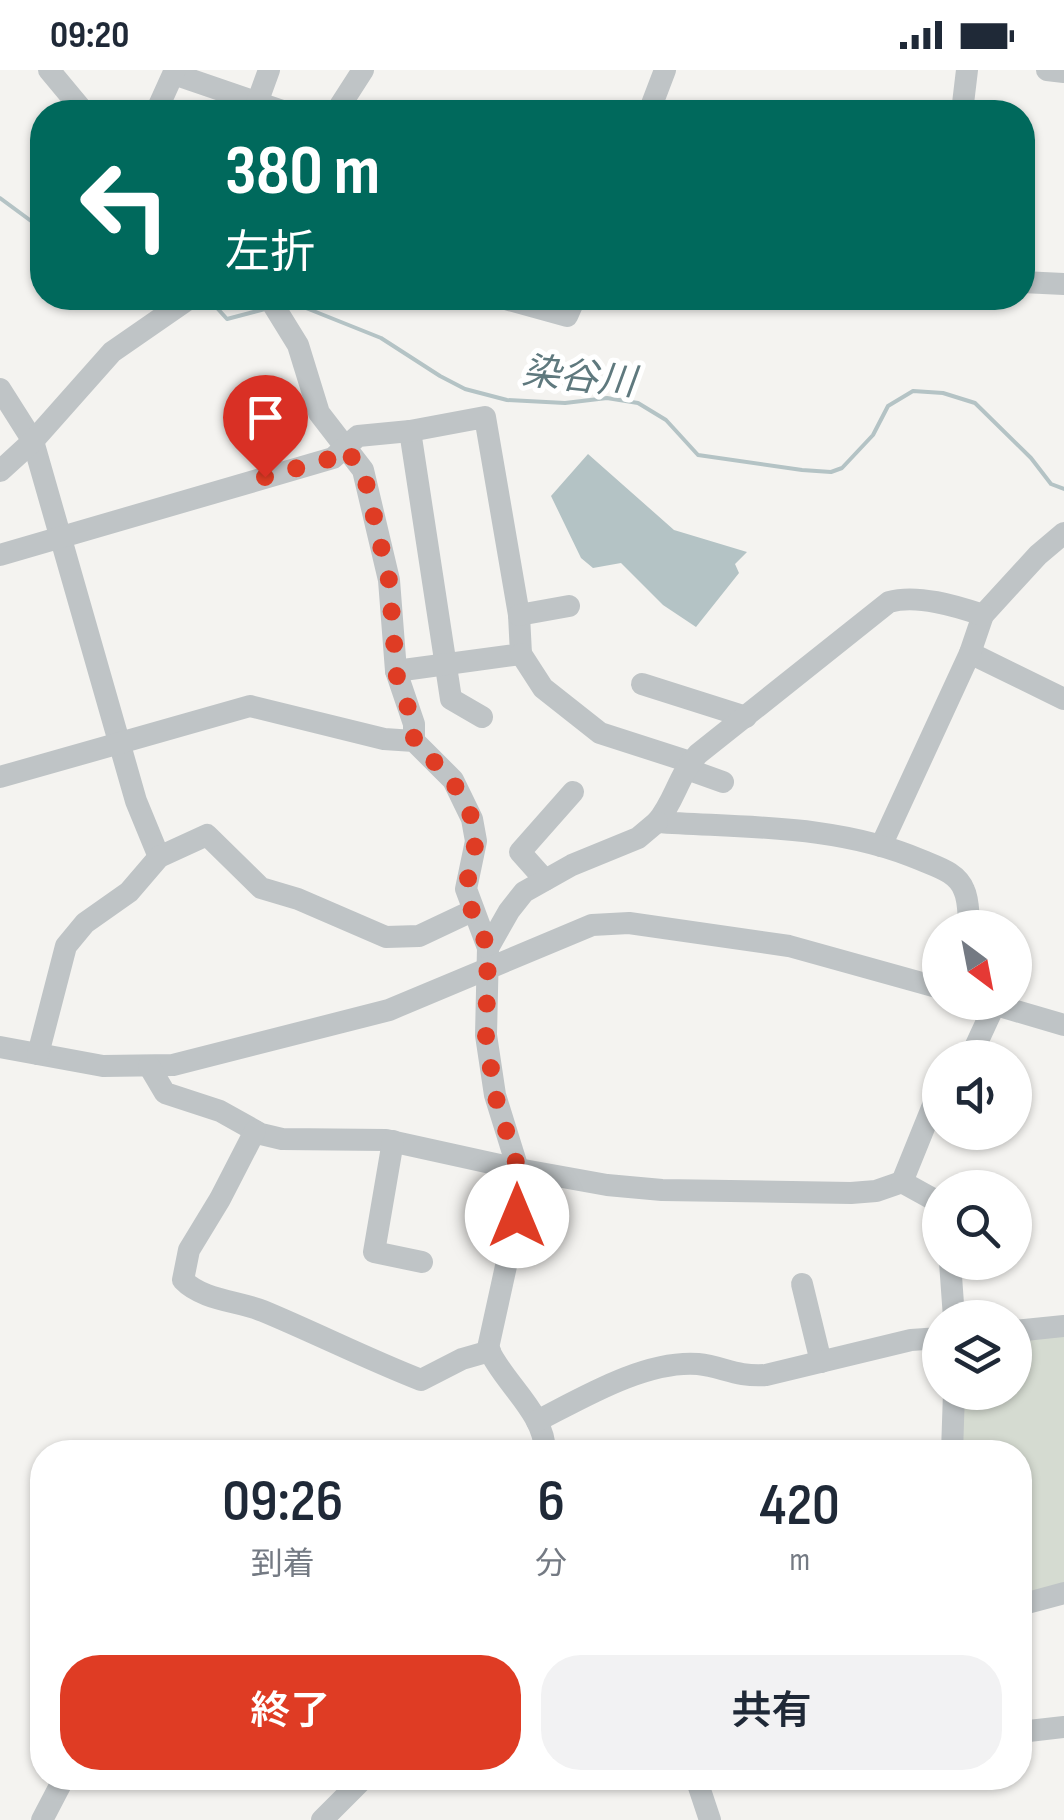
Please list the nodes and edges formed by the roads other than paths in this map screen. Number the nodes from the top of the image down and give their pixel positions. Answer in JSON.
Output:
{"nodes":[{"id":1,"x":49,"y":70,"type":"edge"},
{"id":2,"x":269,"y":70,"type":"edge"},
{"id":3,"x":364,"y":70,"type":"edge"},
{"id":4,"x":665,"y":70,"type":"edge"},
{"id":5,"x":967,"y":70,"type":"edge"},
{"id":6,"x":1047,"y":70,"type":"edge"},
{"id":7,"x":174,"y":72,"type":"edge"},
{"id":8,"x":1064,"y":72,"type":"edge"},
{"id":9,"x":74,"y":100,"type":"edge"},
{"id":10,"x":161,"y":100,"type":"edge"},
{"id":11,"x":249,"y":100,"type":"edge"},
{"id":12,"x":258,"y":100,"type":"edge"},
{"id":13,"x":344,"y":100,"type":"edge"},
{"id":14,"x":654,"y":100,"type":"edge"},
{"id":15,"x":963,"y":100,"type":"edge"},
{"id":16,"x":1035,"y":283,"type":"edge"},
{"id":17,"x":1064,"y":284,"type":"edge"},
{"id":18,"x":173,"y":310,"type":"edge"},
{"id":19,"x":276,"y":310,"type":"edge"},
{"id":20,"x":545,"y":310,"type":"edge"},
{"id":21,"x":570,"y":310,"type":"edge"},
{"id":22,"x":0,"y":389,"type":"edge"},
{"id":23,"x":410,"y":432,"type":"junction"},
{"id":24,"x":33,"y":440,"type":"junction"},
{"id":25,"x":344,"y":448,"type":"junction"},
{"id":26,"x":0,"y":471,"type":"edge"},
{"id":27,"x":1064,"y":533,"type":"edge"},
{"id":28,"x":60,"y":536,"type":"junction"},
{"id":29,"x":0,"y":554,"type":"edge"},
{"id":30,"x":569,"y":606,"type":"dead end"},
{"id":31,"x":519,"y":615,"type":"junction"},
{"id":32,"x":983,"y":615,"type":"junction"},
{"id":33,"x":970,"y":653,"type":"junction"},
{"id":34,"x":521,"y":654,"type":"junction"},
{"id":35,"x":446,"y":664,"type":"junction"},
{"id":36,"x":396,"y":671,"type":"junction"},
{"id":37,"x":642,"y":684,"type":"dead end"},
{"id":38,"x":1064,"y":699,"type":"edge"},
{"id":39,"x":482,"y":716,"type":"dead end"},
{"id":40,"x":746,"y":716,"type":"junction"},
{"id":41,"x":414,"y":741,"type":"junction"},
{"id":42,"x":120,"y":742,"type":"junction"},
{"id":43,"x":690,"y":762,"type":"junction"},
{"id":44,"x":0,"y":776,"type":"edge"},
{"id":45,"x":723,"y":782,"type":"dead end"},
{"id":46,"x":573,"y":792,"type":"dead end"},
{"id":47,"x":657,"y":822,"type":"junction"},
{"id":48,"x":882,"y":846,"type":"junction"},
{"id":49,"x":159,"y":857,"type":"junction"},
{"id":50,"x":545,"y":880,"type":"junction"},
{"id":51,"x":967,"y":910,"type":"edge"},
{"id":52,"x":472,"y":911,"type":"junction"},
{"id":53,"x":489,"y":958,"type":"junction"},
{"id":54,"x":922,"y":983,"type":"edge"},
{"id":55,"x":1032,"y":1016,"type":"edge"},
{"id":56,"x":1064,"y":1026,"type":"edge"},
{"id":57,"x":0,"y":1047,"type":"edge"},
{"id":58,"x":38,"y":1054,"type":"junction"},
{"id":59,"x":149,"y":1066,"type":"junction"},
{"id":60,"x":254,"y":1131,"type":"junction"},
{"id":61,"x":922,"y":1133,"type":"edge"},
{"id":62,"x":393,"y":1141,"type":"junction"},
{"id":63,"x":518,"y":1169,"type":"junction"},
{"id":64,"x":902,"y":1182,"type":"junction"},
{"id":65,"x":922,"y":1193,"type":"edge"},
{"id":66,"x":422,"y":1262,"type":"dead end"},
{"id":67,"x":802,"y":1284,"type":"dead end"},
{"id":68,"x":1064,"y":1326,"type":"edge"},
{"id":69,"x":1032,"y":1329,"type":"edge"},
{"id":70,"x":922,"y":1339,"type":"edge"},
{"id":71,"x":490,"y":1351,"type":"junction"},
{"id":72,"x":820,"y":1362,"type":"junction"},
{"id":73,"x":953,"y":1410,"type":"edge"},
{"id":74,"x":537,"y":1420,"type":"junction"},
{"id":75,"x":542,"y":1440,"type":"edge"},
{"id":76,"x":952,"y":1440,"type":"edge"},
{"id":77,"x":1064,"y":1593,"type":"edge"},
{"id":78,"x":1032,"y":1601,"type":"edge"},
{"id":79,"x":1064,"y":1728,"type":"edge"},
{"id":80,"x":1032,"y":1731,"type":"edge"},
{"id":81,"x":58,"y":1790,"type":"edge"},
{"id":82,"x":352,"y":1790,"type":"edge"},
{"id":83,"x":700,"y":1790,"type":"edge"},
{"id":84,"x":42,"y":1820,"type":"edge"},
{"id":85,"x":322,"y":1820,"type":"edge"},
{"id":86,"x":710,"y":1820,"type":"edge"}],
"edges":[{"from":1,"to":9,"type":"street"},
{"from":2,"to":12,"type":"street"},
{"from":3,"to":13,"type":"street"},
{"from":4,"to":14,"type":"street"},
{"from":5,"to":15,"type":"street"},
{"from":6,"to":8,"type":"street"},
{"from":7,"to":10,"type":"street"},
{"from":7,"to":11,"type":"street"},
{"from":16,"to":17,"type":"street"},
{"from":18,"to":24,"type":"street"},
{"from":19,"to":25,"type":"street"},
{"from":20,"to":21,"type":"street"},
{"from":22,"to":24,"type":"street"},
{"from":23,"to":25,"type":"street"},
{"from":23,"to":31,"type":"street"},
{"from":23,"to":35,"type":"street"},
{"from":24,"to":26,"type":"street"},
{"from":24,"to":28,"type":"street"},
{"from":25,"to":28,"type":"street"},
{"from":25,"to":36,"type":"street"},
{"from":27,"to":32,"type":"street"},
{"from":28,"to":29,"type":"street"},
{"from":28,"to":42,"type":"street"},
{"from":30,"to":31,"type":"street"},
{"from":31,"to":34,"type":"street"},
{"from":32,"to":33,"type":"street"},
{"from":32,"to":40,"type":"street"},
{"from":33,"to":38,"type":"street"},
{"from":33,"to":48,"type":"street"},
{"from":34,"to":35,"type":"street"},
{"from":34,"to":43,"type":"street"},
{"from":35,"to":36,"type":"street"},
{"from":35,"to":39,"type":"street"},
{"from":36,"to":41,"type":"street"},
{"from":37,"to":40,"type":"street"},
{"from":40,"to":43,"type":"street"},
{"from":41,"to":42,"type":"street"},
{"from":41,"to":52,"type":"street"},
{"from":42,"to":44,"type":"street"},
{"from":42,"to":49,"type":"street"},
{"from":43,"to":45,"type":"street"},
{"from":43,"to":47,"type":"street"},
{"from":46,"to":50,"type":"street"},
{"from":47,"to":48,"type":"street"},
{"from":47,"to":50,"type":"street"},
{"from":48,"to":51,"type":"street"},
{"from":49,"to":52,"type":"street"},
{"from":49,"to":58,"type":"street"},
{"from":50,"to":53,"type":"street"},
{"from":52,"to":53,"type":"street"},
{"from":53,"to":54,"type":"street"},
{"from":53,"to":59,"type":"street"},
{"from":53,"to":63,"type":"street"},
{"from":55,"to":56,"type":"street"},
{"from":57,"to":58,"type":"street"},
{"from":58,"to":59,"type":"street"},
{"from":59,"to":60,"type":"street"},
{"from":60,"to":62,"type":"street"},
{"from":60,"to":71,"type":"street"},
{"from":61,"to":64,"type":"street"},
{"from":62,"to":63,"type":"street"},
{"from":62,"to":66,"type":"street"},
{"from":63,"to":64,"type":"street"},
{"from":63,"to":71,"type":"street"},
{"from":64,"to":65,"type":"street"},
{"from":67,"to":72,"type":"street"},
{"from":68,"to":69,"type":"street"},
{"from":70,"to":72,"type":"street"},
{"from":71,"to":74,"type":"street"},
{"from":72,"to":74,"type":"street"},
{"from":73,"to":76,"type":"street"},
{"from":74,"to":75,"type":"street"},
{"from":77,"to":78,"type":"street"},
{"from":79,"to":80,"type":"street"},
{"from":81,"to":84,"type":"street"},
{"from":82,"to":85,"type":"street"},
{"from":83,"to":86,"type":"street"}]}
